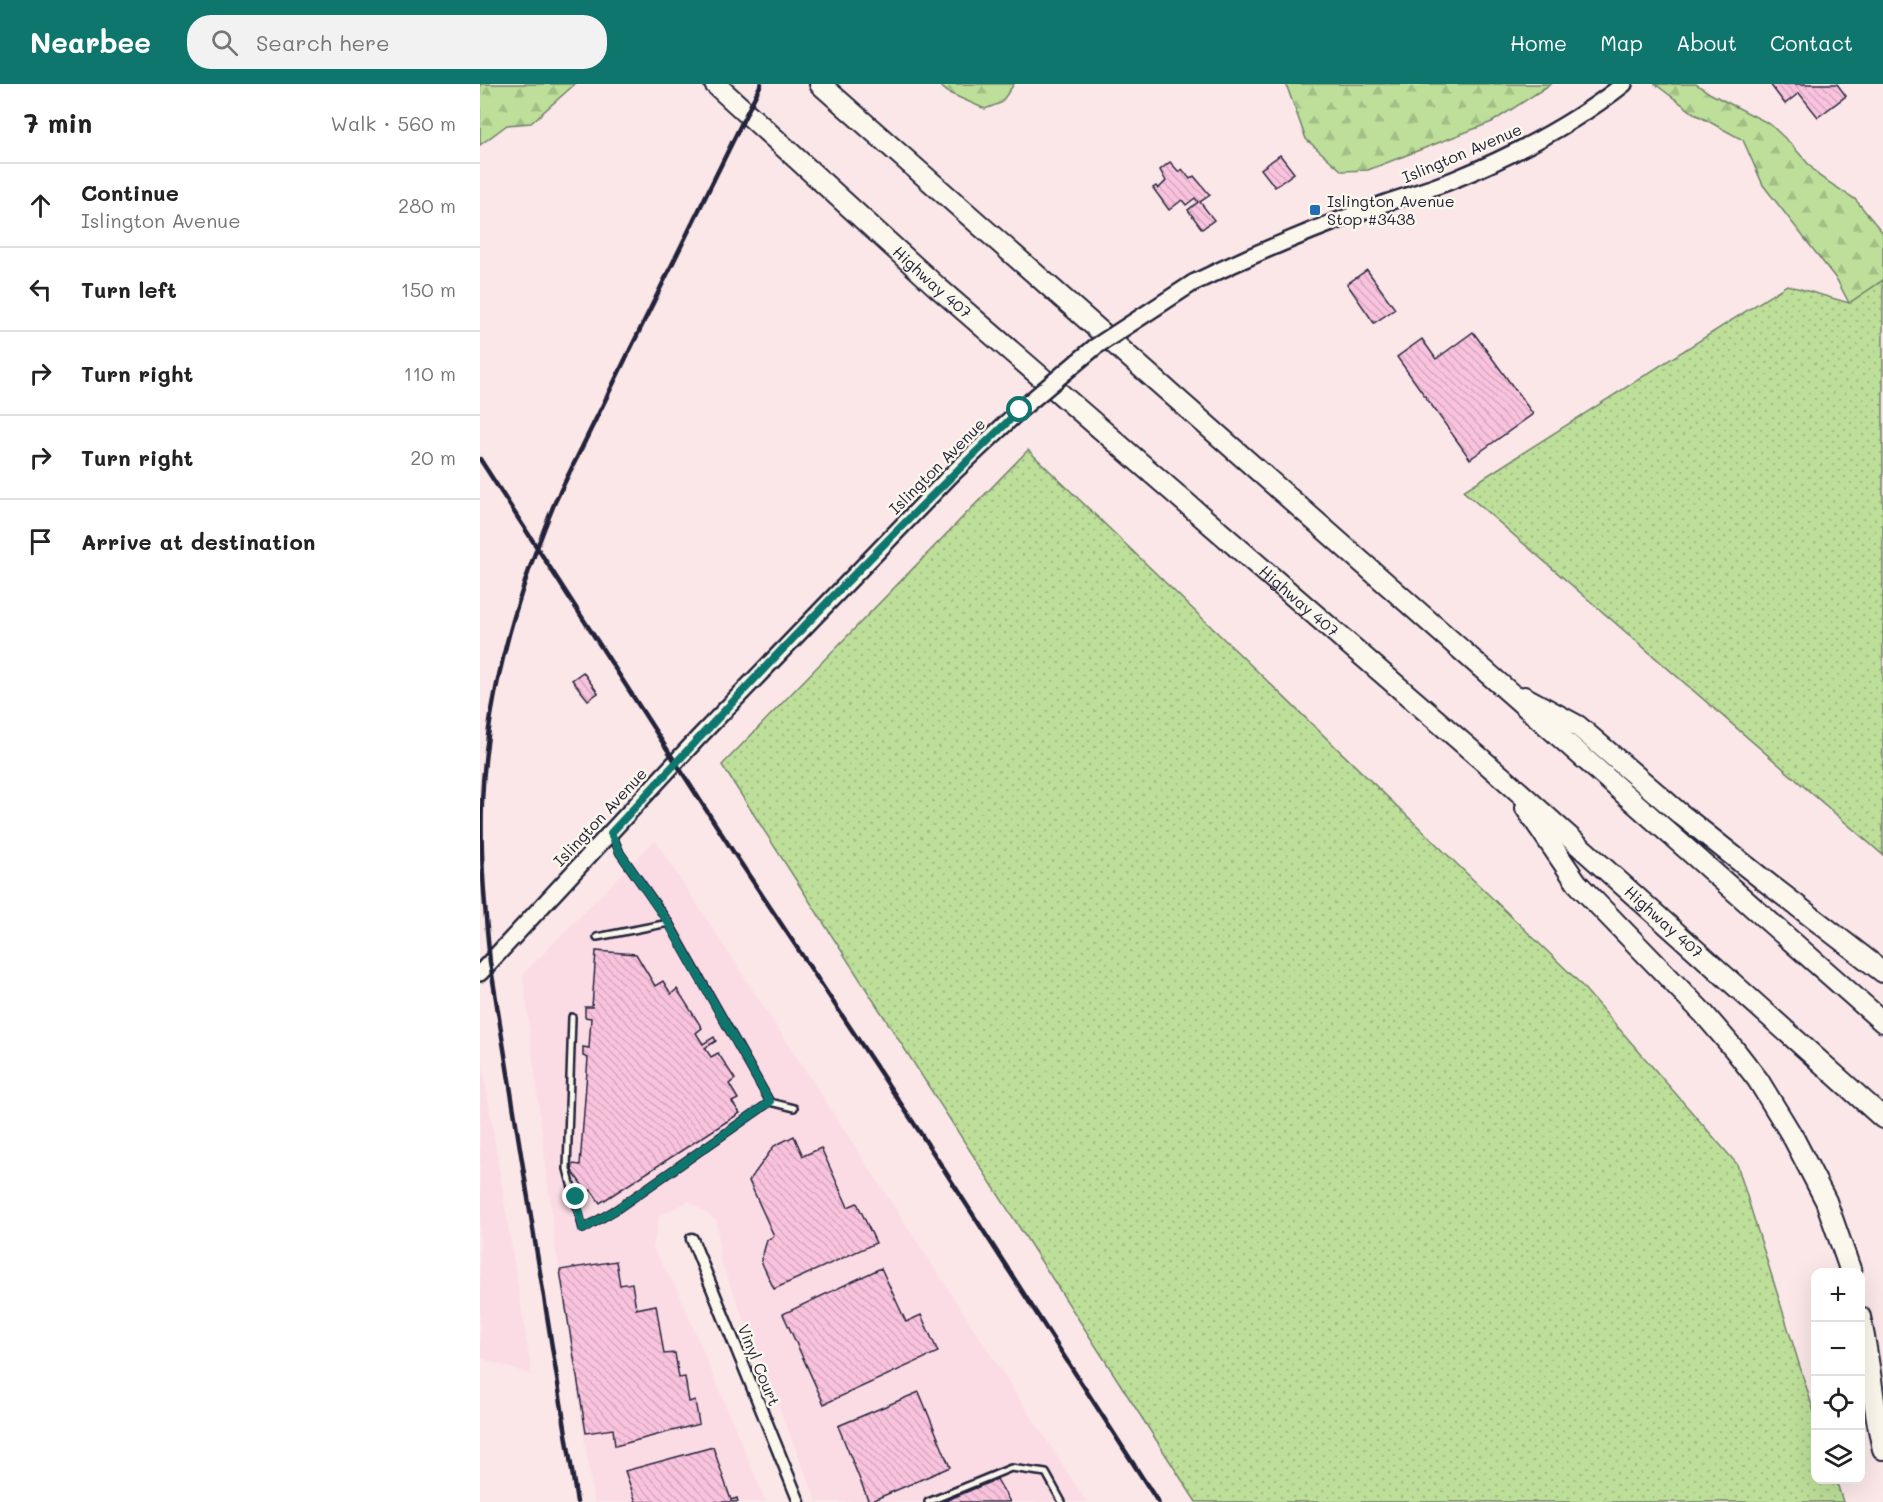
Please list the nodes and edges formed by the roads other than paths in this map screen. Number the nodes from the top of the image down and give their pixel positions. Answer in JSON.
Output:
{"nodes":[{"id":1,"x":716,"y":84,"type":"edge"},
{"id":2,"x":820,"y":84,"type":"edge"},
{"id":3,"x":1624,"y":84,"type":"edge"},
{"id":4,"x":1494,"y":681,"type":"junction"},
{"id":5,"x":1509,"y":783,"type":"junction"},
{"id":6,"x":611,"y":833,"type":"junction"},
{"id":7,"x":669,"y":924,"type":"junction"},
{"id":8,"x":597,"y":938,"type":"dead end"},
{"id":9,"x":1883,"y":972,"type":"edge"},
{"id":10,"x":480,"y":973,"type":"edge"},
{"id":11,"x":572,"y":1017,"type":"dead end"},
{"id":12,"x":1883,"y":1022,"type":"edge"},
{"id":13,"x":770,"y":1102,"type":"junction"},
{"id":14,"x":794,"y":1108,"type":"dead end"},
{"id":15,"x":1883,"y":1118,"type":"edge"},
{"id":16,"x":692,"y":1239,"type":"dead end"},
{"id":17,"x":1850,"y":1268,"type":"edge"},
{"id":18,"x":1861,"y":1322,"type":"edge"},
{"id":19,"x":1883,"y":1449,"type":"edge"},
{"id":20,"x":799,"y":1502,"type":"edge"},
{"id":21,"x":928,"y":1502,"type":"edge"},
{"id":22,"x":1062,"y":1502,"type":"edge"}],
"edges":[{"from":1,"to":5,"type":"highway","name":"Highway 407"},
{"from":2,"to":4,"type":"highway"},
{"from":3,"to":6,"type":"main road","name":"Islington Avenue","bridge":true},
{"from":4,"to":9,"type":"highway"},
{"from":4,"to":12,"type":"highway"},
{"from":5,"to":15,"type":"highway","name":"Highway 407"},
{"from":5,"to":17,"type":"highway"},
{"from":6,"to":7,"type":"lane"},
{"from":6,"to":10,"type":"main road","name":"Islington Avenue"},
{"from":7,"to":8,"type":"lane"},
{"from":7,"to":13,"type":"lane"},
{"from":11,"to":13,"type":"lane"},
{"from":13,"to":14,"type":"lane"},
{"from":16,"to":20,"type":"street","name":"Vinyl Court"},
{"from":18,"to":19,"type":"highway"},
{"from":21,"to":22,"type":"lane"}]}
